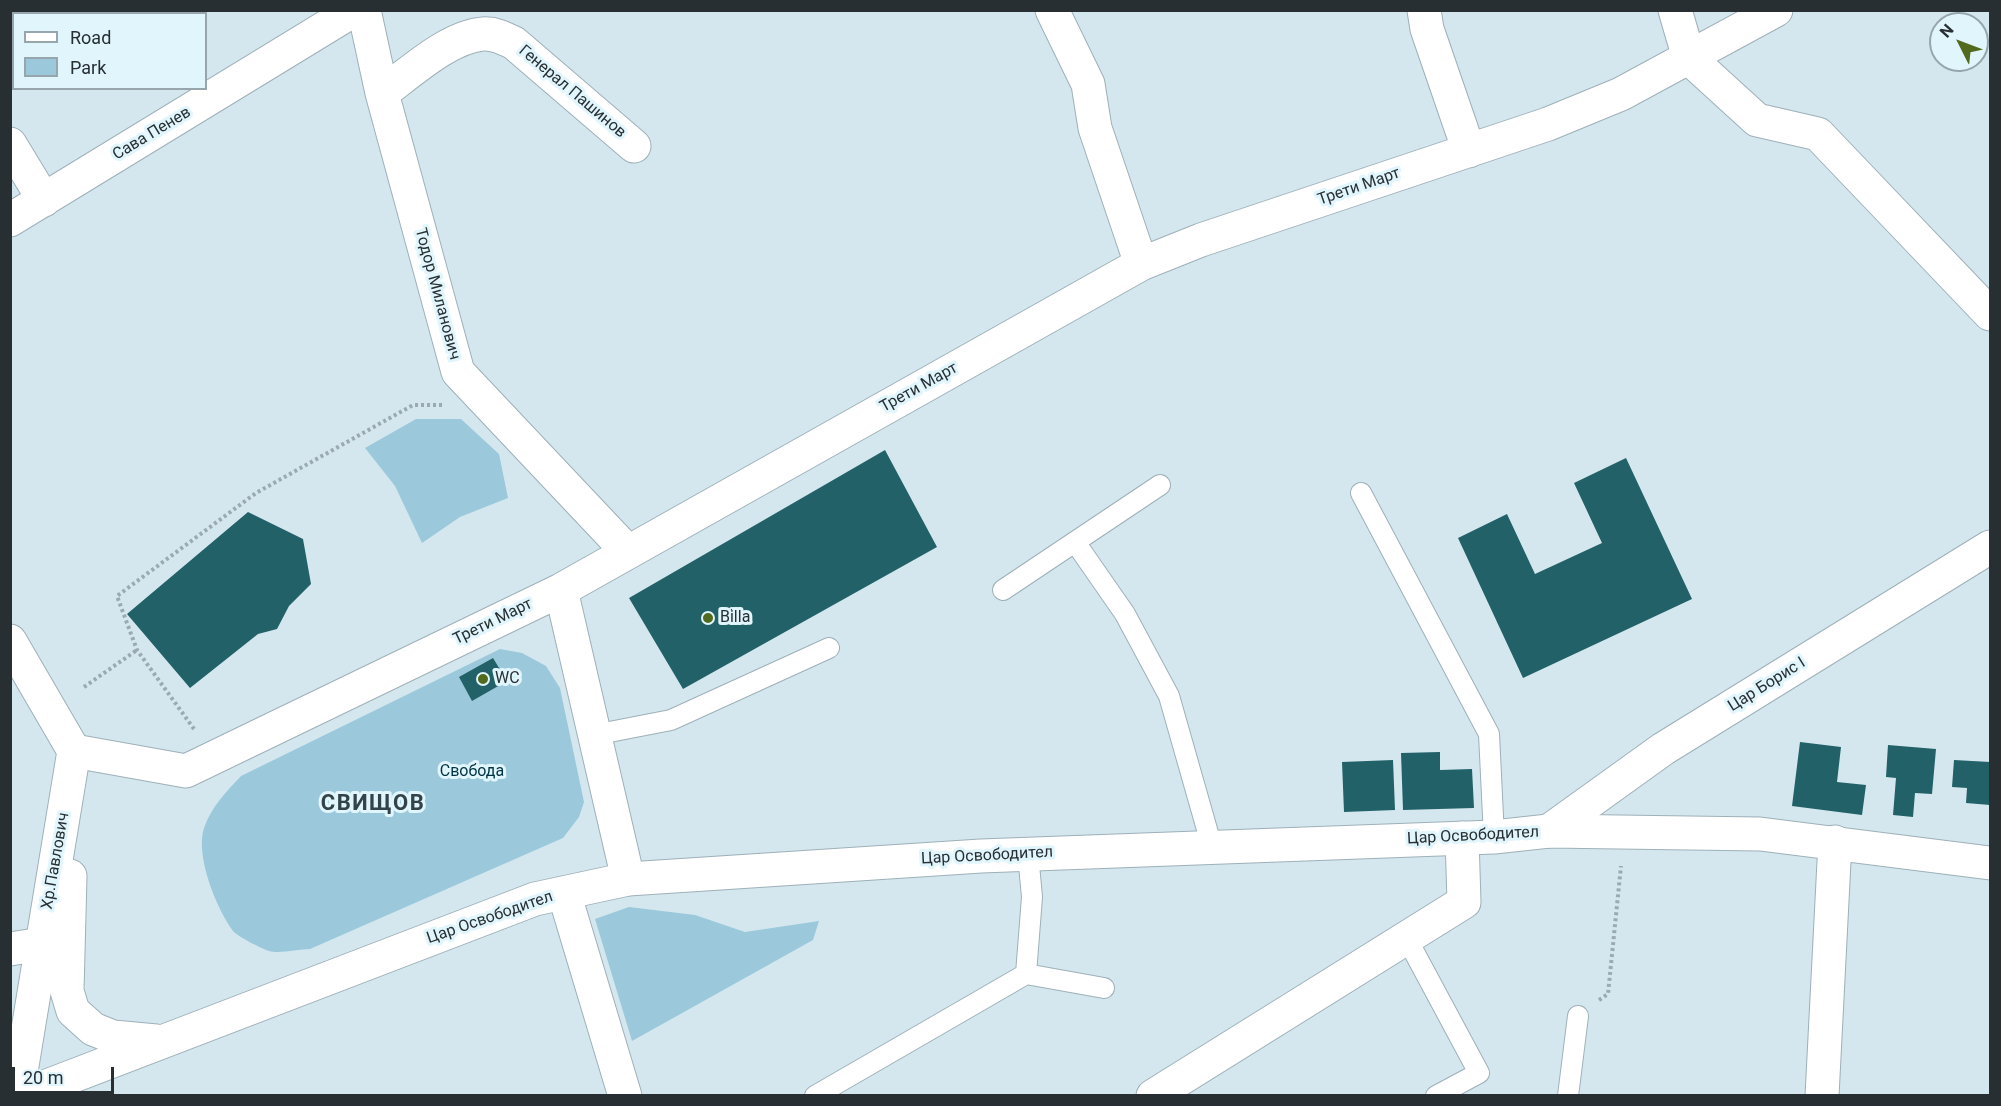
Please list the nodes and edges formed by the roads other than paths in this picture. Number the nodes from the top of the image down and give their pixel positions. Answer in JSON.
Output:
{"nodes":[{"id":1,"x":354,"y":10,"type":"edge"},
{"id":2,"x":364,"y":10,"type":"edge"},
{"id":3,"x":484,"y":10,"type":"edge"},
{"id":4,"x":1052,"y":10,"type":"edge"},
{"id":5,"x":1424,"y":10,"type":"edge"},
{"id":6,"x":1675,"y":10,"type":"edge"},
{"id":7,"x":1776,"y":10,"type":"edge"},
{"id":8,"x":453,"y":42,"type":"junction"},
{"id":9,"x":1689,"y":58,"type":"junction"},
{"id":10,"x":382,"y":93,"type":"junction"},
{"id":11,"x":10,"y":144,"type":"edge"},
{"id":12,"x":634,"y":146,"type":"dead end"},
{"id":13,"x":1469,"y":151,"type":"junction"},
{"id":14,"x":44,"y":200,"type":"junction"},
{"id":15,"x":10,"y":220,"type":"edge"},
{"id":16,"x":1141,"y":264,"type":"junction"},
{"id":17,"x":1990,"y":314,"type":"edge"},
{"id":18,"x":1160,"y":485,"type":"dead end"},
{"id":19,"x":1361,"y":493,"type":"dead end"},
{"id":20,"x":1075,"y":542,"type":"junction"},
{"id":21,"x":1990,"y":547,"type":"edge"},
{"id":22,"x":628,"y":552,"type":"junction"},
{"id":23,"x":561,"y":590,"type":"junction"},
{"id":24,"x":1003,"y":590,"type":"dead end"},
{"id":25,"x":10,"y":641,"type":"edge"},
{"id":26,"x":829,"y":648,"type":"dead end"},
{"id":27,"x":594,"y":735,"type":"junction"},
{"id":28,"x":72,"y":763,"type":"junction"},
{"id":29,"x":1549,"y":831,"type":"junction"},
{"id":30,"x":1494,"y":837,"type":"junction"},
{"id":31,"x":1462,"y":838,"type":"junction"},
{"id":32,"x":1835,"y":842,"type":"junction"},
{"id":33,"x":1212,"y":847,"type":"junction"},
{"id":34,"x":1028,"y":854,"type":"junction"},
{"id":35,"x":1990,"y":863,"type":"edge"},
{"id":36,"x":628,"y":879,"type":"junction"},
{"id":37,"x":564,"y":893,"type":"junction"},
{"id":38,"x":1406,"y":937,"type":"junction"},
{"id":39,"x":42,"y":944,"type":"junction"},
{"id":40,"x":10,"y":949,"type":"edge"},
{"id":41,"x":1026,"y":974,"type":"junction"},
{"id":42,"x":1104,"y":987,"type":"dead end"},
{"id":43,"x":1578,"y":1016,"type":"dead end"},
{"id":44,"x":163,"y":1041,"type":"junction"},
{"id":45,"x":19,"y":1095,"type":"edge"},
{"id":46,"x":625,"y":1095,"type":"edge"},
{"id":47,"x":815,"y":1095,"type":"edge"},
{"id":48,"x":1153,"y":1095,"type":"edge"},
{"id":49,"x":1436,"y":1095,"type":"edge"},
{"id":50,"x":1568,"y":1095,"type":"edge"},
{"id":51,"x":1822,"y":1095,"type":"edge"}],
"edges":[{"from":1,"to":14,"type":"street","name":"Сава Пенев"},
{"from":2,"to":10,"type":"street","name":"Тодор Миланович"},
{"from":3,"to":8,"type":"street"},
{"from":4,"to":16,"type":"street"},
{"from":5,"to":13,"type":"street"},
{"from":6,"to":9,"type":"street"},
{"from":7,"to":9,"type":"street","name":"Трети Март"},
{"from":8,"to":10,"type":"street","name":"Генерал Пашинов"},
{"from":8,"to":12,"type":"street","name":"Генерал Пашинов"},
{"from":9,"to":13,"type":"street","name":"Трети Март"},
{"from":9,"to":17,"type":"street"},
{"from":10,"to":22,"type":"street","name":"Тодор Миланович"},
{"from":11,"to":14,"type":"street"},
{"from":13,"to":16,"type":"street","name":"Трети Март"},
{"from":14,"to":15,"type":"street","name":"Сава Пенев"},
{"from":16,"to":22,"type":"street","name":"Трети Март"},
{"from":18,"to":20,"type":"lane"},
{"from":19,"to":30,"type":"lane"},
{"from":20,"to":24,"type":"lane"},
{"from":20,"to":33,"type":"lane"},
{"from":21,"to":29,"type":"street","name":"Цар Борис I"},
{"from":22,"to":23,"type":"street","name":"Трети Март"},
{"from":23,"to":27,"type":"street"},
{"from":23,"to":28,"type":"street","name":"Трети Март"},
{"from":25,"to":28,"type":"street"},
{"from":26,"to":27,"type":"lane"},
{"from":27,"to":36,"type":"street"},
{"from":28,"to":39,"type":"street","name":"Хр.Павлович"},
{"from":28,"to":44,"type":"street"},
{"from":29,"to":30,"type":"street","name":"Цар Освободител"},
{"from":29,"to":32,"type":"street","name":"Цар Освободител"},
{"from":30,"to":31,"type":"street","name":"Цар Освободител"},
{"from":31,"to":33,"type":"street","name":"Цар Освободител"},
{"from":31,"to":38,"type":"street"},
{"from":32,"to":35,"type":"street","name":"Цар Освободител"},
{"from":32,"to":51,"type":"street"},
{"from":33,"to":34,"type":"street","name":"Цар Освободител"},
{"from":34,"to":36,"type":"street","name":"Цар Освободител"},
{"from":34,"to":41,"type":"lane"},
{"from":36,"to":37,"type":"street","name":"Цар Освободител"},
{"from":37,"to":44,"type":"street","name":"Цар Освободител"},
{"from":37,"to":46,"type":"street"},
{"from":38,"to":48,"type":"street"},
{"from":38,"to":49,"type":"lane"},
{"from":39,"to":40,"type":"street"},
{"from":39,"to":45,"type":"street","name":"Хр.Павлович"},
{"from":41,"to":42,"type":"lane"},
{"from":41,"to":47,"type":"lane"},
{"from":43,"to":50,"type":"lane"},
{"from":44,"to":45,"type":"street","name":"Цар Освободител"}]}
